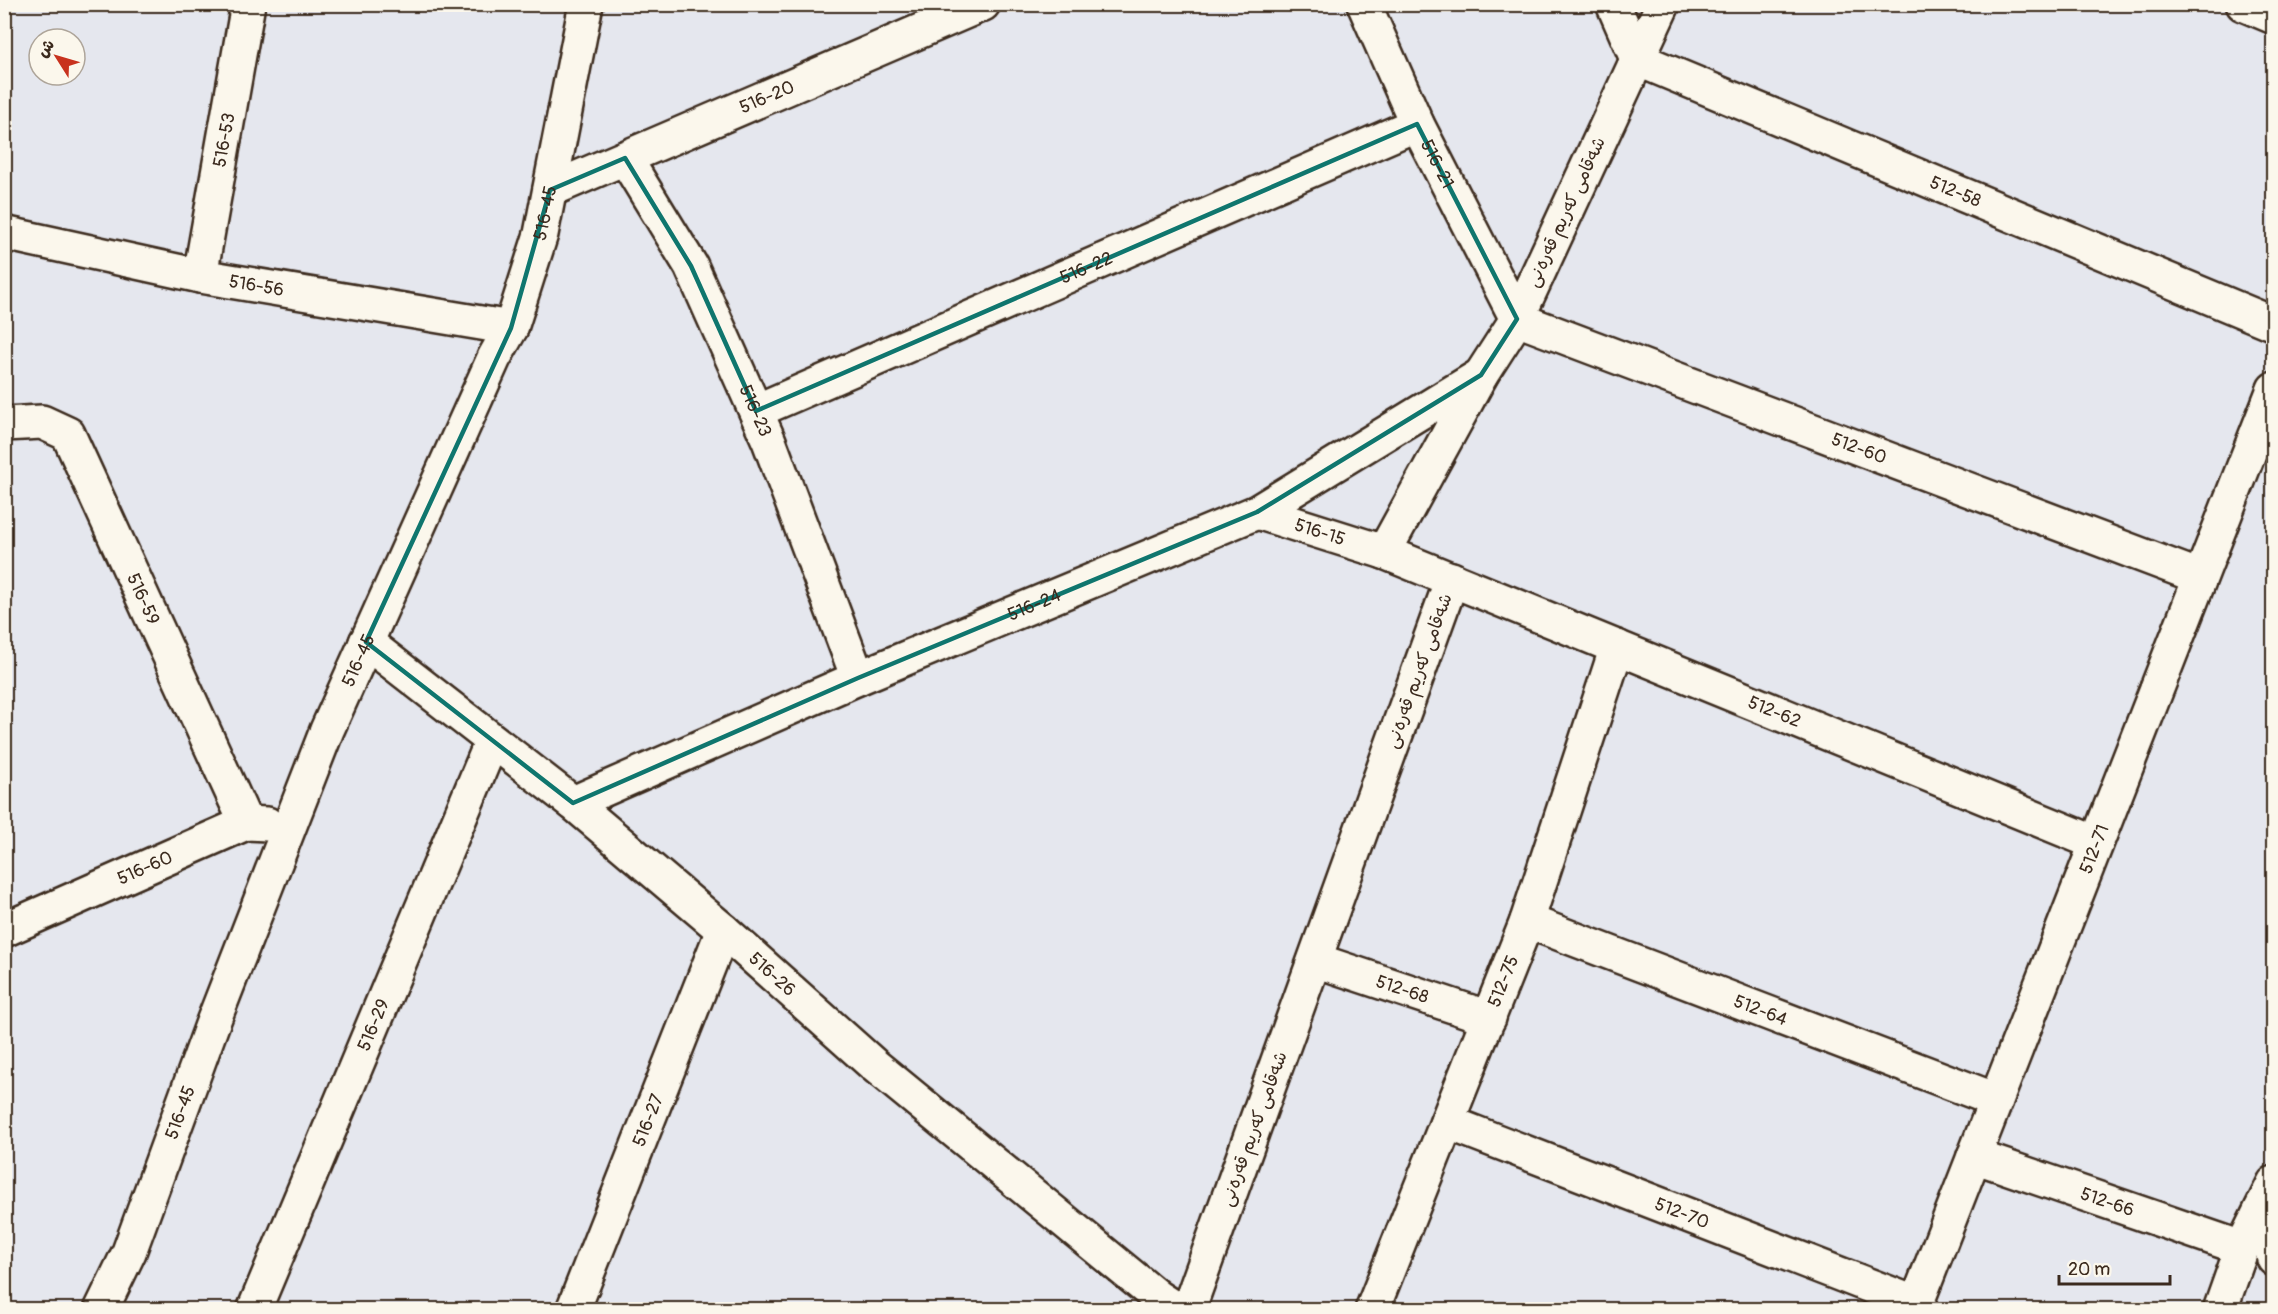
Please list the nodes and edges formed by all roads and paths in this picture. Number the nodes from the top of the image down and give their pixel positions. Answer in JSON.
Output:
{"nodes":[{"id":1,"x":248,"y":4,"type":"edge"},
{"id":2,"x":586,"y":4,"type":"edge"},
{"id":3,"x":983,"y":4,"type":"edge"},
{"id":4,"x":1364,"y":4,"type":"edge"},
{"id":5,"x":1613,"y":4,"type":"edge"},
{"id":6,"x":1663,"y":4,"type":"edge"},
{"id":7,"x":2243,"y":4,"type":"edge"},
{"id":8,"x":2274,"y":17,"type":"edge"},
{"id":9,"x":1637,"y":59,"type":"junction"},
{"id":10,"x":1417,"y":124,"type":"junction"},
{"id":11,"x":625,"y":158,"type":"junction"},
{"id":12,"x":550,"y":190,"type":"junction"},
{"id":13,"x":4,"y":233,"type":"edge"},
{"id":14,"x":200,"y":276,"type":"junction"},
{"id":15,"x":1517,"y":319,"type":"junction"},
{"id":16,"x":2274,"y":324,"type":"edge"},
{"id":17,"x":511,"y":328,"type":"junction"},
{"id":18,"x":1481,"y":375,"type":"junction"},
{"id":19,"x":2274,"y":389,"type":"edge"},
{"id":20,"x":756,"y":411,"type":"junction"},
{"id":21,"x":4,"y":424,"type":"edge"},
{"id":22,"x":1257,"y":512,"type":"junction"},
{"id":23,"x":1384,"y":552,"type":"junction"},
{"id":24,"x":2200,"y":577,"type":"junction"},
{"id":25,"x":1452,"y":579,"type":"junction"},
{"id":26,"x":366,"y":642,"type":"junction"},
{"id":27,"x":1617,"y":647,"type":"junction"},
{"id":28,"x":858,"y":678,"type":"junction"},
{"id":29,"x":492,"y":741,"type":"junction"},
{"id":30,"x":573,"y":804,"type":"junction"},
{"id":31,"x":246,"y":822,"type":"junction"},
{"id":32,"x":290,"y":825,"type":"junction"},
{"id":33,"x":2096,"y":843,"type":"junction"},
{"id":34,"x":1527,"y":921,"type":"junction"},
{"id":35,"x":4,"y":930,"type":"edge"},
{"id":36,"x":723,"y":930,"type":"junction"},
{"id":37,"x":1315,"y":960,"type":"junction"},
{"id":38,"x":1489,"y":1018,"type":"junction"},
{"id":39,"x":1996,"y":1100,"type":"junction"},
{"id":40,"x":1447,"y":1122,"type":"junction"},
{"id":41,"x":1974,"y":1156,"type":"junction"},
{"id":42,"x":2267,"y":1197,"type":"edge"},
{"id":43,"x":2242,"y":1248,"type":"junction"},
{"id":44,"x":2274,"y":1259,"type":"edge"},
{"id":45,"x":1915,"y":1307,"type":"edge"},
{"id":46,"x":101,"y":1310,"type":"edge"},
{"id":47,"x":254,"y":1310,"type":"edge"},
{"id":48,"x":573,"y":1310,"type":"edge"},
{"id":49,"x":1177,"y":1310,"type":"edge"},
{"id":50,"x":1188,"y":1310,"type":"edge"},
{"id":51,"x":1372,"y":1310,"type":"edge"},
{"id":52,"x":2220,"y":1310,"type":"edge"}],
"edges":[{"from":1,"to":14,"type":"street","name":"516-53"},
{"from":2,"to":12,"type":"street","name":"516-45"},
{"from":3,"to":11,"type":"street","name":"516-20"},
{"from":4,"to":10,"type":"street","name":"516-21"},
{"from":5,"to":9,"type":"street"},
{"from":6,"to":9,"type":"street","name":"شەقامی کەریم قەرەنی"},
{"from":7,"to":8,"type":"street"},
{"from":9,"to":15,"type":"street","name":"شەقامی کەریم قەرەنی"},
{"from":9,"to":16,"type":"street","name":"512-58"},
{"from":10,"to":15,"type":"street","name":"516-21"},
{"from":10,"to":20,"type":"street","name":"516-22"},
{"from":11,"to":12,"type":"street","name":"516-20"},
{"from":11,"to":20,"type":"street","name":"516-23"},
{"from":12,"to":17,"type":"street","name":"516-45"},
{"from":13,"to":14,"type":"street","name":"516-56"},
{"from":14,"to":17,"type":"street","name":"516-56"},
{"from":15,"to":18,"type":"street","name":"شەقامی کەریم قەرەنی"},
{"from":15,"to":24,"type":"street","name":"512-60"},
{"from":17,"to":26,"type":"street","name":"516-45"},
{"from":18,"to":22,"type":"street","name":"516-24"},
{"from":18,"to":23,"type":"street","name":"شەقامی کەریم قەرەنی"},
{"from":19,"to":24,"type":"street","name":"512-71"},
{"from":20,"to":28,"type":"street","name":"516-23"},
{"from":21,"to":31,"type":"street","name":"516-59"},
{"from":22,"to":23,"type":"street","name":"516-15"},
{"from":22,"to":28,"type":"street","name":"516-24"},
{"from":23,"to":25,"type":"street","name":"شەقامی کەریم قەرەنی"},
{"from":24,"to":33,"type":"street","name":"512-71"},
{"from":25,"to":27,"type":"street","name":"512-62"},
{"from":25,"to":37,"type":"street","name":"شەقامی کەریم قەرەنی"},
{"from":26,"to":29,"type":"street","name":"516-26"},
{"from":26,"to":32,"type":"street","name":"516-45"},
{"from":27,"to":33,"type":"street","name":"512-62"},
{"from":27,"to":34,"type":"street","name":"512-75"},
{"from":28,"to":30,"type":"street","name":"516-24"},
{"from":29,"to":30,"type":"street","name":"516-26"},
{"from":29,"to":47,"type":"street","name":"516-29"},
{"from":30,"to":36,"type":"street","name":"516-26"},
{"from":31,"to":32,"type":"street","name":"516-60"},
{"from":31,"to":35,"type":"street","name":"516-60"},
{"from":32,"to":46,"type":"street","name":"516-45"},
{"from":33,"to":39,"type":"street","name":"512-71"},
{"from":34,"to":38,"type":"street","name":"512-75"},
{"from":34,"to":39,"type":"street","name":"512-64"},
{"from":36,"to":48,"type":"street","name":"516-27"},
{"from":36,"to":49,"type":"street","name":"516-26"},
{"from":37,"to":38,"type":"street","name":"512-68"},
{"from":37,"to":50,"type":"street","name":"شەقامی کەریم قەرەنی"},
{"from":38,"to":40,"type":"street","name":"512-75"},
{"from":39,"to":41,"type":"street","name":"512-71"},
{"from":40,"to":45,"type":"street","name":"512-70"},
{"from":40,"to":51,"type":"street","name":"512-75"},
{"from":41,"to":43,"type":"street","name":"512-66"},
{"from":41,"to":45,"type":"street","name":"512-71"},
{"from":42,"to":43,"type":"street"},
{"from":42,"to":44,"type":"street"},
{"from":43,"to":52,"type":"street"}]}
